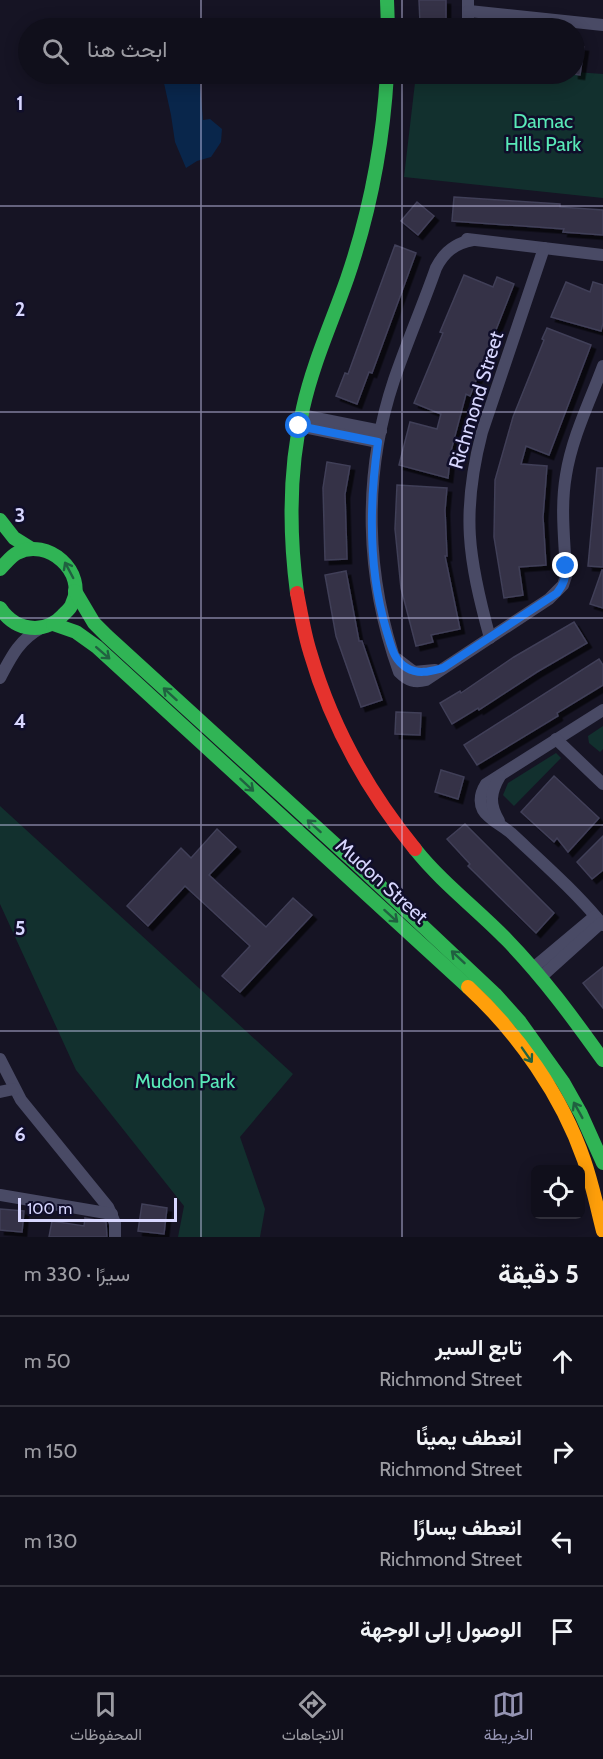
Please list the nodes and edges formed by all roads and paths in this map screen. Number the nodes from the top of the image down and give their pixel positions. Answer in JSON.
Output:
{"nodes":[{"id":1,"x":387,"y":0,"type":"edge"},
{"id":2,"x":468,"y":6,"type":"edge"},
{"id":3,"x":388,"y":18,"type":"edge"},
{"id":4,"x":553,"y":18,"type":"edge"},
{"id":5,"x":585,"y":22,"type":"edge"},
{"id":6,"x":603,"y":25,"type":"edge"},
{"id":7,"x":386,"y":84,"type":"edge"},
{"id":8,"x":544,"y":248,"type":"junction"},
{"id":9,"x":603,"y":255,"type":"edge"},
{"id":10,"x":603,"y":366,"type":"edge"},
{"id":11,"x":300,"y":421,"type":"junction"},
{"id":12,"x":379,"y":437,"type":"junction"},
{"id":13,"x":0,"y":520,"type":"edge"},
{"id":14,"x":30,"y":548,"type":"junction"},
{"id":15,"x":0,"y":569,"type":"edge"},
{"id":16,"x":75,"y":591,"type":"junction"},
{"id":17,"x":0,"y":608,"type":"edge"},
{"id":18,"x":11,"y":621,"type":"junction"},
{"id":19,"x":47,"y":626,"type":"junction"},
{"id":20,"x":490,"y":638,"type":"junction"},
{"id":21,"x":14,"y":651,"type":"junction"},
{"id":22,"x":0,"y":678,"type":"edge"},
{"id":23,"x":603,"y":710,"type":"edge"},
{"id":24,"x":556,"y":739,"type":"junction"},
{"id":25,"x":603,"y":784,"type":"edge"},
{"id":26,"x":600,"y":921,"type":"edge"},
{"id":27,"x":537,"y":972,"type":"junction"},
{"id":28,"x":0,"y":1059,"type":"edge"},
{"id":29,"x":603,"y":1060,"type":"edge"},
{"id":30,"x":14,"y":1089,"type":"junction"},
{"id":31,"x":0,"y":1092,"type":"edge"},
{"id":32,"x":603,"y":1163,"type":"edge"},
{"id":33,"x":0,"y":1195,"type":"edge"},
{"id":34,"x":112,"y":1214,"type":"junction"},
{"id":35,"x":603,"y":1231,"type":"edge"},
{"id":36,"x":115,"y":1237,"type":"edge"}],
"edges":[{"from":1,"to":3,"type":"street"},
{"from":2,"to":4,"type":"street"},
{"from":5,"to":6,"type":"street"},
{"from":7,"to":11,"type":"street"},
{"from":8,"to":9,"type":"street"},
{"from":8,"to":12,"type":"street"},
{"from":8,"to":20,"type":"street","name":"Richmond Street"},
{"from":10,"to":20,"type":"street"},
{"from":11,"to":12,"type":"street"},
{"from":11,"to":27,"type":"street"},
{"from":12,"to":20,"type":"street"},
{"from":13,"to":14,"type":"street"},
{"from":14,"to":15,"type":"street"},
{"from":16,"to":14,"type":"street","name":"Mudon Street","one_way":true},
{"from":16,"to":19,"type":"street"},
{"from":32,"to":16,"type":"street","name":"Mudon Street","one_way":true},
{"from":17,"to":18,"type":"street"},
{"from":18,"to":19,"type":"street","name":"Mudon Street"},
{"from":18,"to":21,"type":"street"},
{"from":19,"to":21,"type":"street"},
{"from":19,"to":35,"type":"street","name":"Mudon Street","one_way":true},
{"from":21,"to":22,"type":"street"},
{"from":23,"to":24,"type":"street"},
{"from":24,"to":25,"type":"street"},
{"from":24,"to":26,"type":"street"},
{"from":26,"to":27,"type":"street"},
{"from":27,"to":29,"type":"street"},
{"from":28,"to":30,"type":"street"},
{"from":30,"to":31,"type":"street"},
{"from":30,"to":34,"type":"street"},
{"from":33,"to":34,"type":"street"},
{"from":34,"to":36,"type":"street"}]}
